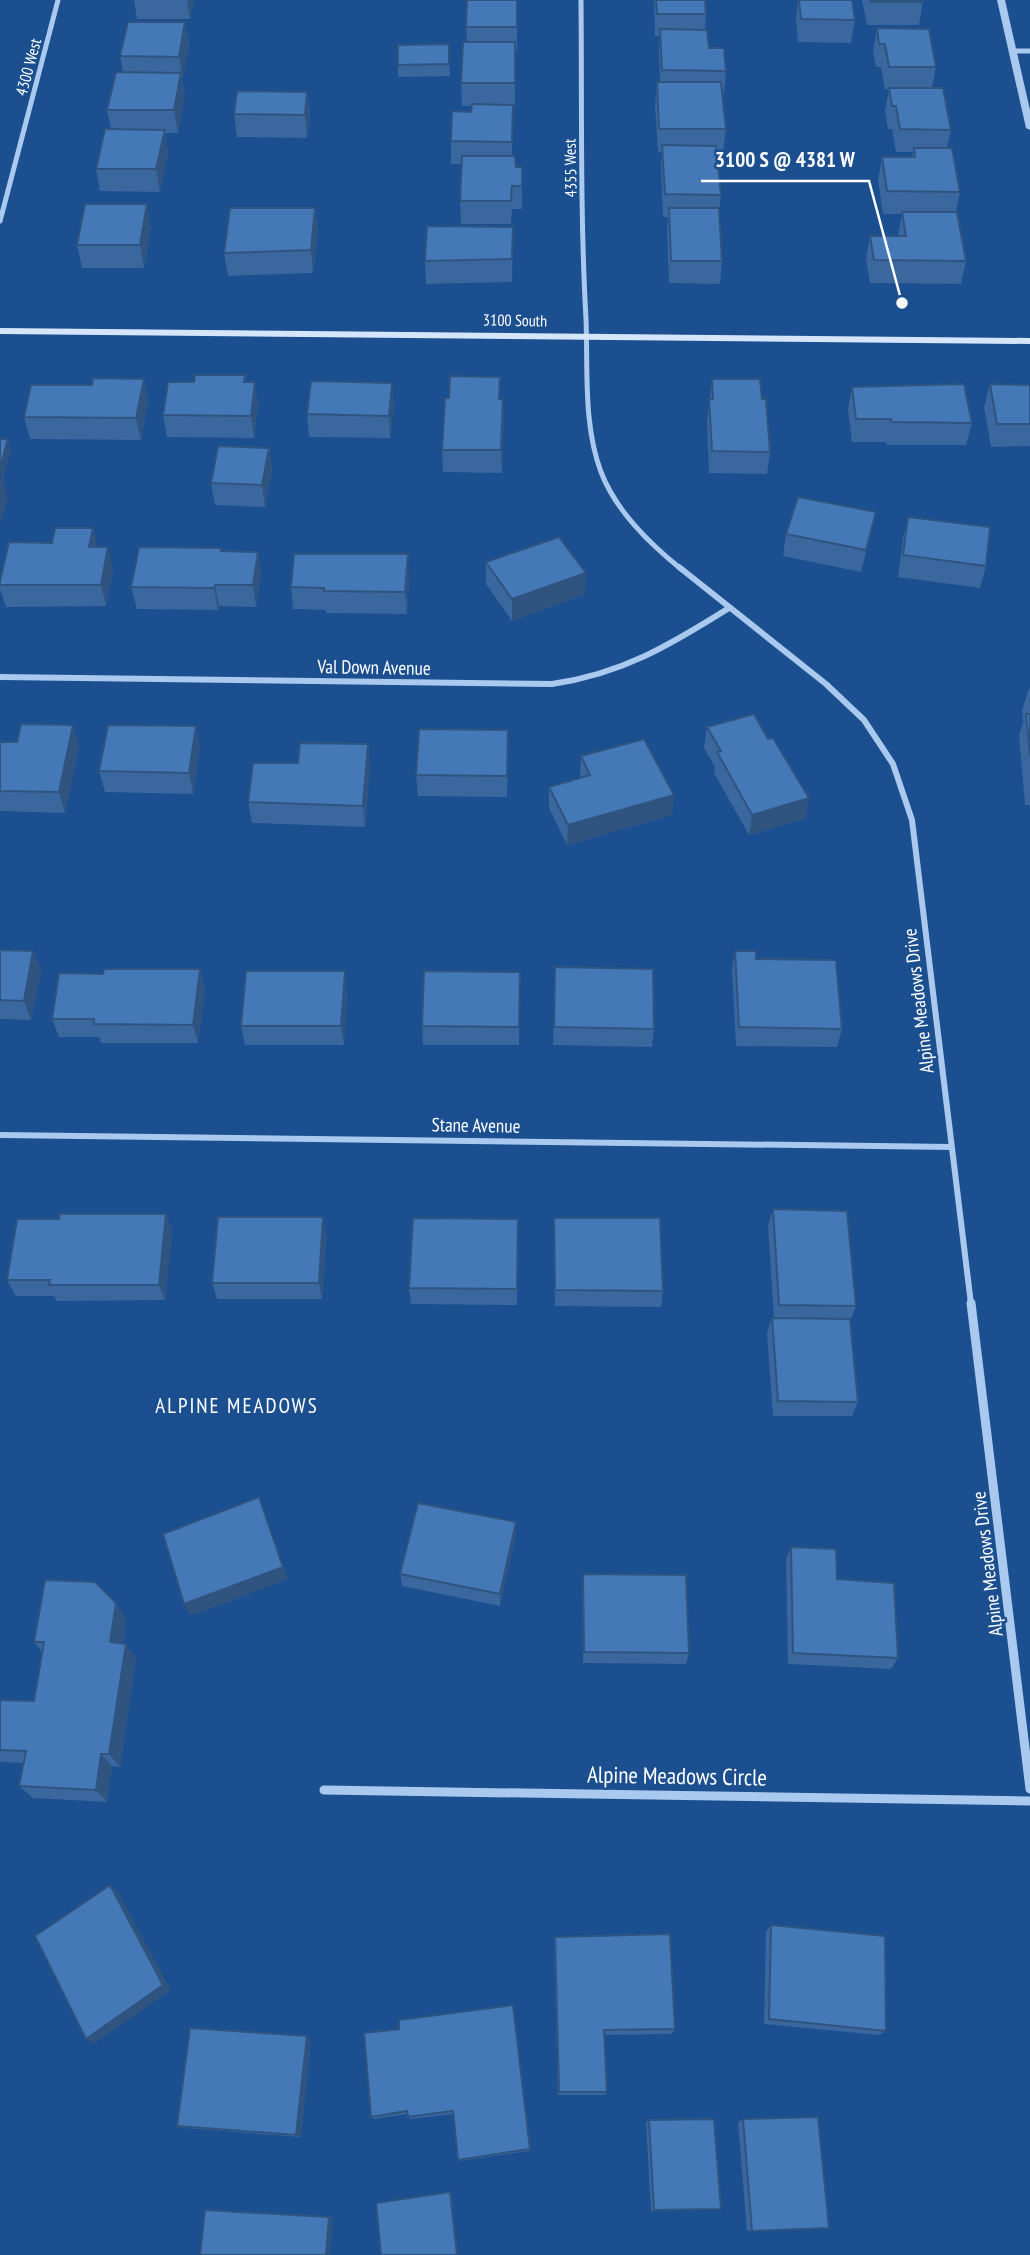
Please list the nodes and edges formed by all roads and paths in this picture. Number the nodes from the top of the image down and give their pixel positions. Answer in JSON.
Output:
{"nodes":[{"id":1,"x":58,"y":0,"type":"edge"},
{"id":2,"x":581,"y":0,"type":"edge"},
{"id":3,"x":1001,"y":0,"type":"edge"},
{"id":4,"x":1012,"y":51,"type":"junction"},
{"id":5,"x":1030,"y":51,"type":"edge"},
{"id":6,"x":1030,"y":128,"type":"edge"},
{"id":7,"x":0,"y":221,"type":"edge"},
{"id":8,"x":0,"y":331,"type":"edge"},
{"id":9,"x":588,"y":336,"type":"junction"},
{"id":10,"x":1030,"y":341,"type":"edge"},
{"id":11,"x":729,"y":608,"type":"junction"},
{"id":12,"x":0,"y":677,"type":"edge"},
{"id":13,"x":0,"y":1135,"type":"edge"},
{"id":14,"x":952,"y":1147,"type":"junction"},
{"id":15,"x":1030,"y":1789,"type":"edge"},
{"id":16,"x":324,"y":1790,"type":"dead end"},
{"id":17,"x":1030,"y":1801,"type":"edge"}],
"edges":[{"from":1,"to":7,"type":"street","name":"4300 West"},
{"from":2,"to":9,"type":"street","name":"4355 West"},
{"from":3,"to":4,"type":"street"},
{"from":4,"to":5,"type":"street"},
{"from":4,"to":6,"type":"street"},
{"from":8,"to":9,"type":"main road","name":"3100 South"},
{"from":9,"to":10,"type":"main road","name":"3100 South"},
{"from":9,"to":11,"type":"street","name":"Alpine Meadows Drive"},
{"from":11,"to":12,"type":"street","name":"Val Down Avenue"},
{"from":11,"to":14,"type":"street","name":"Alpine Meadows Drive"},
{"from":13,"to":14,"type":"street","name":"Stane Avenue"},
{"from":14,"to":15,"type":"street","name":"Alpine Meadows Drive"},
{"from":16,"to":17,"type":"street","name":"Alpine Meadows Circle"}]}
